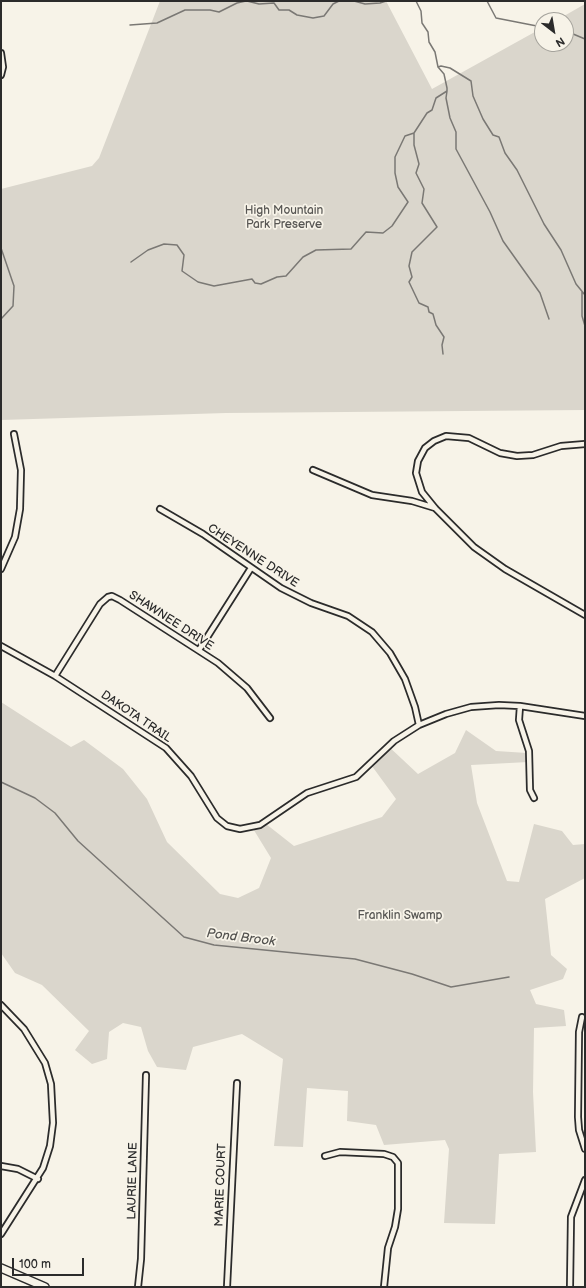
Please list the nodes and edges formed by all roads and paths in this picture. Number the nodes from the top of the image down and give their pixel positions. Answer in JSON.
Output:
{"nodes":[{"id":1,"x":1,"y":53,"type":"edge"},
{"id":2,"x":1,"y":75,"type":"edge"},
{"id":3,"x":14,"y":434,"type":"dead end"},
{"id":4,"x":585,"y":444,"type":"edge"},
{"id":5,"x":313,"y":470,"type":"dead end"},
{"id":6,"x":435,"y":508,"type":"junction"},
{"id":7,"x":160,"y":509,"type":"dead end"},
{"id":8,"x":251,"y":568,"type":"junction"},
{"id":9,"x":1,"y":569,"type":"edge"},
{"id":10,"x":585,"y":615,"type":"edge"},
{"id":11,"x":1,"y":646,"type":"edge"},
{"id":12,"x":199,"y":650,"type":"junction"},
{"id":13,"x":55,"y":676,"type":"junction"},
{"id":14,"x":520,"y":706,"type":"junction"},
{"id":15,"x":585,"y":716,"type":"edge"},
{"id":16,"x":270,"y":718,"type":"dead end"},
{"id":17,"x":419,"y":725,"type":"junction"},
{"id":18,"x":534,"y":798,"type":"dead end"},
{"id":19,"x":1,"y":1005,"type":"edge"},
{"id":20,"x":582,"y":1017,"type":"dead end"},
{"id":21,"x":146,"y":1075,"type":"dead end"},
{"id":22,"x":237,"y":1083,"type":"dead end"},
{"id":23,"x":585,"y":1149,"type":"edge"},
{"id":24,"x":324,"y":1156,"type":"dead end"},
{"id":25,"x":1,"y":1166,"type":"edge"},
{"id":26,"x":38,"y":1179,"type":"junction"},
{"id":27,"x":585,"y":1180,"type":"edge"},
{"id":28,"x":1,"y":1234,"type":"edge"},
{"id":29,"x":1,"y":1268,"type":"edge"},
{"id":30,"x":44,"y":1287,"type":"edge"},
{"id":31,"x":138,"y":1287,"type":"edge"},
{"id":32,"x":227,"y":1287,"type":"edge"},
{"id":33,"x":384,"y":1287,"type":"edge"},
{"id":34,"x":570,"y":1287,"type":"edge"}],
"edges":[{"from":1,"to":2,"type":"street"},
{"from":3,"to":9,"type":"street"},
{"from":4,"to":6,"type":"street"},
{"from":5,"to":6,"type":"street"},
{"from":6,"to":10,"type":"street"},
{"from":7,"to":8,"type":"street","name":"CHEYENNE DRIVE"},
{"from":8,"to":12,"type":"street"},
{"from":8,"to":17,"type":"street","name":"CHEYENNE DRIVE"},
{"from":11,"to":13,"type":"street","name":"DAKOTA TRAIL"},
{"from":12,"to":13,"type":"street","name":"SHAWNEE DRIVE"},
{"from":12,"to":16,"type":"street","name":"SHAWNEE DRIVE"},
{"from":13,"to":17,"type":"street","name":"DAKOTA TRAIL"},
{"from":14,"to":15,"type":"street","name":"DAKOTA TRAIL"},
{"from":14,"to":17,"type":"street","name":"DAKOTA TRAIL"},
{"from":14,"to":18,"type":"street"},
{"from":19,"to":26,"type":"street"},
{"from":20,"to":23,"type":"street"},
{"from":21,"to":31,"type":"street","name":"LAURIE LANE"},
{"from":22,"to":32,"type":"street","name":"MARIE COURT"},
{"from":24,"to":33,"type":"street"},
{"from":25,"to":26,"type":"street"},
{"from":26,"to":28,"type":"street"},
{"from":27,"to":34,"type":"street"},
{"from":29,"to":30,"type":"main road"}]}
